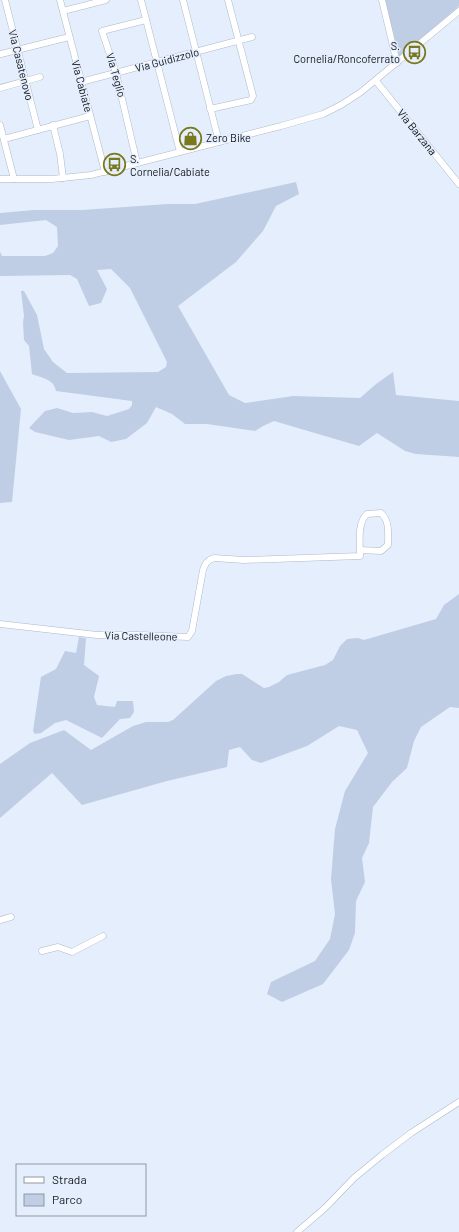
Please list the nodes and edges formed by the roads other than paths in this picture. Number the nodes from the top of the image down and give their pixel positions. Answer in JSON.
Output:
{"nodes":[{"id":1,"x":5,"y":0,"type":"edge"},
{"id":2,"x":60,"y":0,"type":"edge"},
{"id":3,"x":106,"y":0,"type":"edge"},
{"id":4,"x":141,"y":0,"type":"edge"},
{"id":5,"x":183,"y":0,"type":"edge"},
{"id":6,"x":228,"y":0,"type":"edge"},
{"id":7,"x":382,"y":0,"type":"edge"},
{"id":8,"x":63,"y":11,"type":"junction"},
{"id":9,"x":459,"y":11,"type":"edge"},
{"id":10,"x":146,"y":20,"type":"junction"},
{"id":11,"x":69,"y":37,"type":"junction"},
{"id":12,"x":252,"y":37,"type":"dead end"},
{"id":13,"x":239,"y":41,"type":"junction"},
{"id":14,"x":17,"y":49,"type":"junction"},
{"id":15,"x":196,"y":52,"type":"junction"},
{"id":16,"x":1,"y":54,"type":"dead end"},
{"id":17,"x":157,"y":62,"type":"junction"},
{"id":18,"x":397,"y":63,"type":"junction"},
{"id":19,"x":116,"y":73,"type":"junction"},
{"id":20,"x":40,"y":77,"type":"dead end"},
{"id":21,"x":26,"y":81,"type":"junction"},
{"id":22,"x":376,"y":81,"type":"junction"},
{"id":23,"x":81,"y":82,"type":"junction"},
{"id":24,"x":0,"y":88,"type":"edge"},
{"id":25,"x":210,"y":109,"type":"junction"},
{"id":26,"x":90,"y":116,"type":"junction"},
{"id":27,"x":0,"y":125,"type":"edge"},
{"id":28,"x":54,"y":125,"type":"junction"},
{"id":29,"x":38,"y":130,"type":"junction"},
{"id":30,"x":4,"y":139,"type":"junction"},
{"id":31,"x":219,"y":142,"type":"junction"},
{"id":32,"x":180,"y":152,"type":"junction"},
{"id":33,"x":137,"y":163,"type":"junction"},
{"id":34,"x":105,"y":172,"type":"junction"},
{"id":35,"x":63,"y":178,"type":"junction"},
{"id":36,"x":0,"y":179,"type":"edge"},
{"id":37,"x":14,"y":179,"type":"junction"},
{"id":38,"x":459,"y":184,"type":"edge"},
{"id":39,"x":360,"y":550,"type":"junction"},
{"id":40,"x":0,"y":624,"type":"edge"},
{"id":41,"x":11,"y":917,"type":"dead end"},
{"id":42,"x":0,"y":920,"type":"edge"},
{"id":43,"x":103,"y":936,"type":"dead end"},
{"id":44,"x":42,"y":951,"type":"dead end"},
{"id":45,"x":459,"y":1102,"type":"edge"},
{"id":46,"x":297,"y":1232,"type":"edge"}],
"edges":[{"from":1,"to":14,"type":"street","name":"Via Casatenovo"},
{"from":2,"to":8,"type":"street","name":"Via Cabiate"},
{"from":3,"to":8,"type":"street"},
{"from":4,"to":10,"type":"street"},
{"from":5,"to":15,"type":"street"},
{"from":6,"to":13,"type":"street"},
{"from":7,"to":18,"type":"street"},
{"from":8,"to":11,"type":"street","name":"Via Cabiate"},
{"from":9,"to":18,"type":"street"},
{"from":10,"to":17,"type":"street"},
{"from":10,"to":19,"type":"street","name":"Via Teglio"},
{"from":11,"to":14,"type":"street"},
{"from":11,"to":23,"type":"street","name":"Via Cabiate"},
{"from":12,"to":13,"type":"street","name":"Via Guidizzolo"},
{"from":13,"to":15,"type":"street","name":"Via Guidizzolo"},
{"from":13,"to":25,"type":"street"},
{"from":14,"to":16,"type":"street"},
{"from":14,"to":21,"type":"street","name":"Via Casatenovo"},
{"from":15,"to":17,"type":"street","name":"Via Guidizzolo"},
{"from":15,"to":25,"type":"street"},
{"from":17,"to":19,"type":"street","name":"Via Guidizzolo"},
{"from":17,"to":32,"type":"street"},
{"from":18,"to":22,"type":"street"},
{"from":19,"to":23,"type":"street","name":"Via Guidizzolo"},
{"from":19,"to":33,"type":"street","name":"Via Teglio"},
{"from":20,"to":21,"type":"street"},
{"from":21,"to":24,"type":"street"},
{"from":21,"to":29,"type":"street","name":"Via Casatenovo"},
{"from":22,"to":31,"type":"street"},
{"from":22,"to":38,"type":"street","name":"Via Barzana"},
{"from":23,"to":26,"type":"street","name":"Via Cabiate"},
{"from":25,"to":31,"type":"street"},
{"from":26,"to":28,"type":"street"},
{"from":26,"to":34,"type":"street","name":"Via Cabiate"},
{"from":27,"to":30,"type":"street"},
{"from":28,"to":29,"type":"street"},
{"from":28,"to":35,"type":"street"},
{"from":29,"to":30,"type":"street"},
{"from":30,"to":37,"type":"street"},
{"from":31,"to":32,"type":"street"},
{"from":32,"to":33,"type":"street"},
{"from":33,"to":34,"type":"street"},
{"from":34,"to":35,"type":"street"},
{"from":35,"to":37,"type":"street"},
{"from":36,"to":37,"type":"street"},
{"from":39,"to":39,"type":"street","name":"Via Castelleone"},
{"from":39,"to":40,"type":"street","name":"Via Castelleone"},
{"from":41,"to":42,"type":"street"},
{"from":43,"to":44,"type":"street"},
{"from":45,"to":46,"type":"street"}]}
